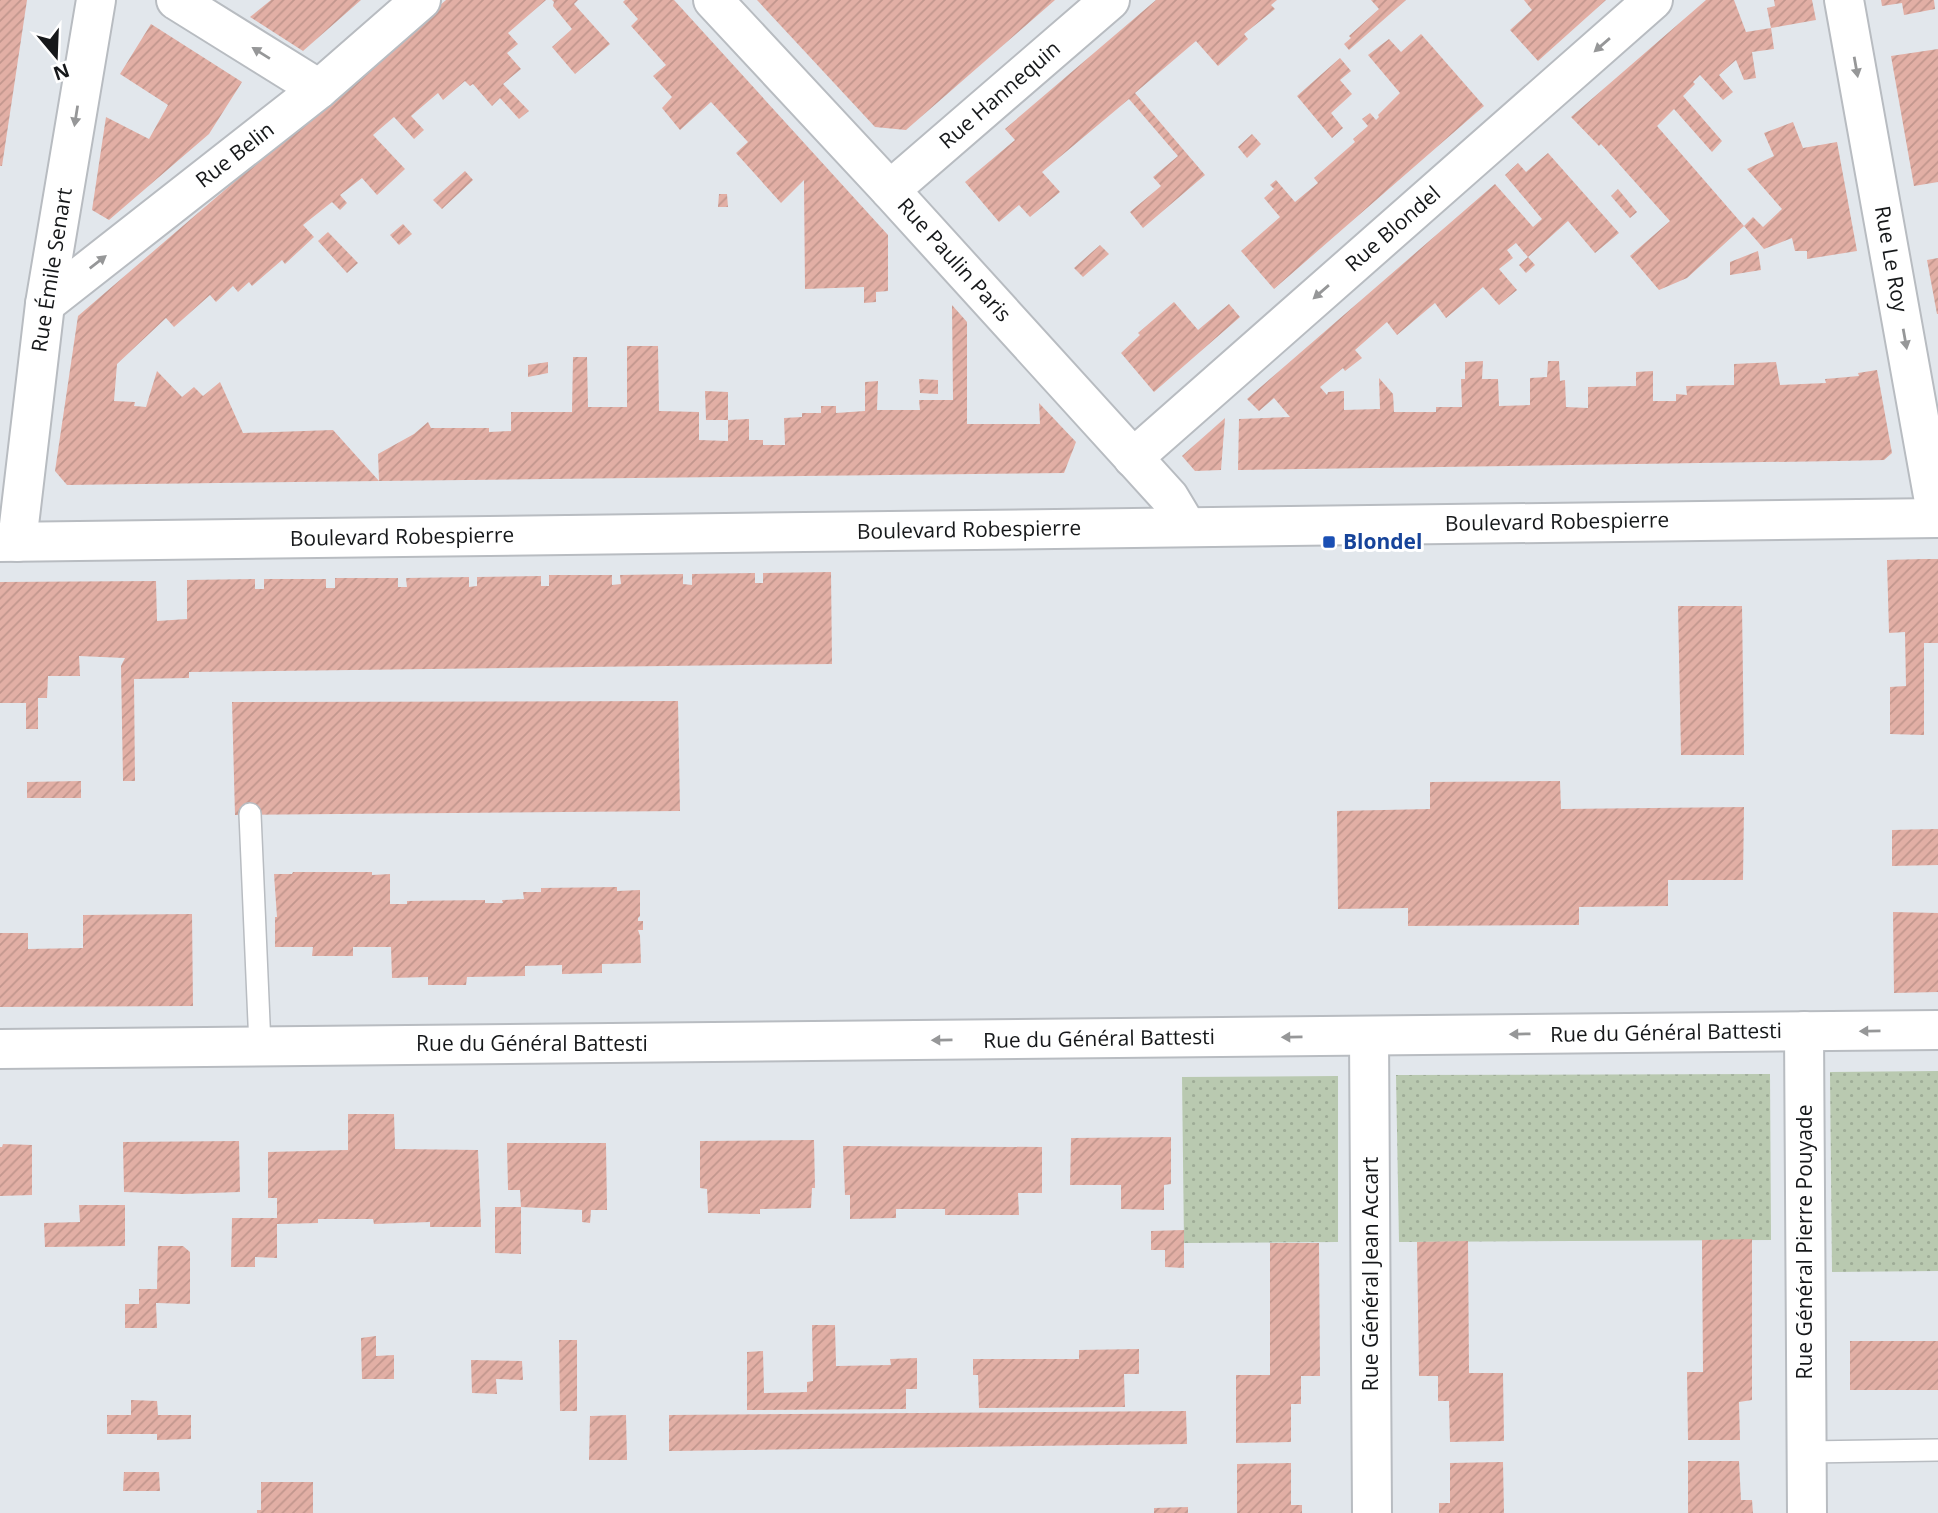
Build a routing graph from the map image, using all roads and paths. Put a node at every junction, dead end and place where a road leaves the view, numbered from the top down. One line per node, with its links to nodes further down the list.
1 (96, 0): 10 (street, Rue Émile Senart, one-way to 10)
2 (176, 0): 8 (street, one-way to 2)
3 (421, 0): 8 (street, Rue Belin)
4 (713, 0): 9 (street, Rue Paulin Paris)
5 (1110, 0): 9 (street, Rue Hannequin)
6 (1653, 0): 11 (street, Rue Blondel, one-way to 11)
7 (1844, 0): 12 (street, Rue Le Roy, one-way to 12)
8 (319, 89): 10 (street, Rue Belin, one-way to 8)
9 (890, 190): 11 (street, Rue Paulin Paris)
10 (45, 304): 14 (street, Rue Émile Senart)
11 (1133, 458): 13 (street, Rue Paulin Paris)
12 (1938, 518): 13 (street, Boulevard Robespierre)
13 (1187, 527): 14 (street, Boulevard Robespierre)
14 (9, 542)
15 (250, 814): 19 (lane)
16 (1938, 1030): 17 (street, Rue du Général Battesti, one-way to 17)
17 (1804, 1031): 18 (street, Rue du Général Battesti, one-way to 18); 22 (street, Rue Général Pierre Pouyade)
18 (1369, 1036): 19 (street, Rue du Général Battesti, one-way to 19); 23 (street, Rue Général Jean Accart)
19 (260, 1046): 20 (street, Rue du Général Battesti)
20 (0, 1049)
21 (1938, 1450): 22 (lane)
22 (1807, 1452): 24 (street, Rue Général Pierre Pouyade)
23 (1372, 1513)
24 (1807, 1513)

